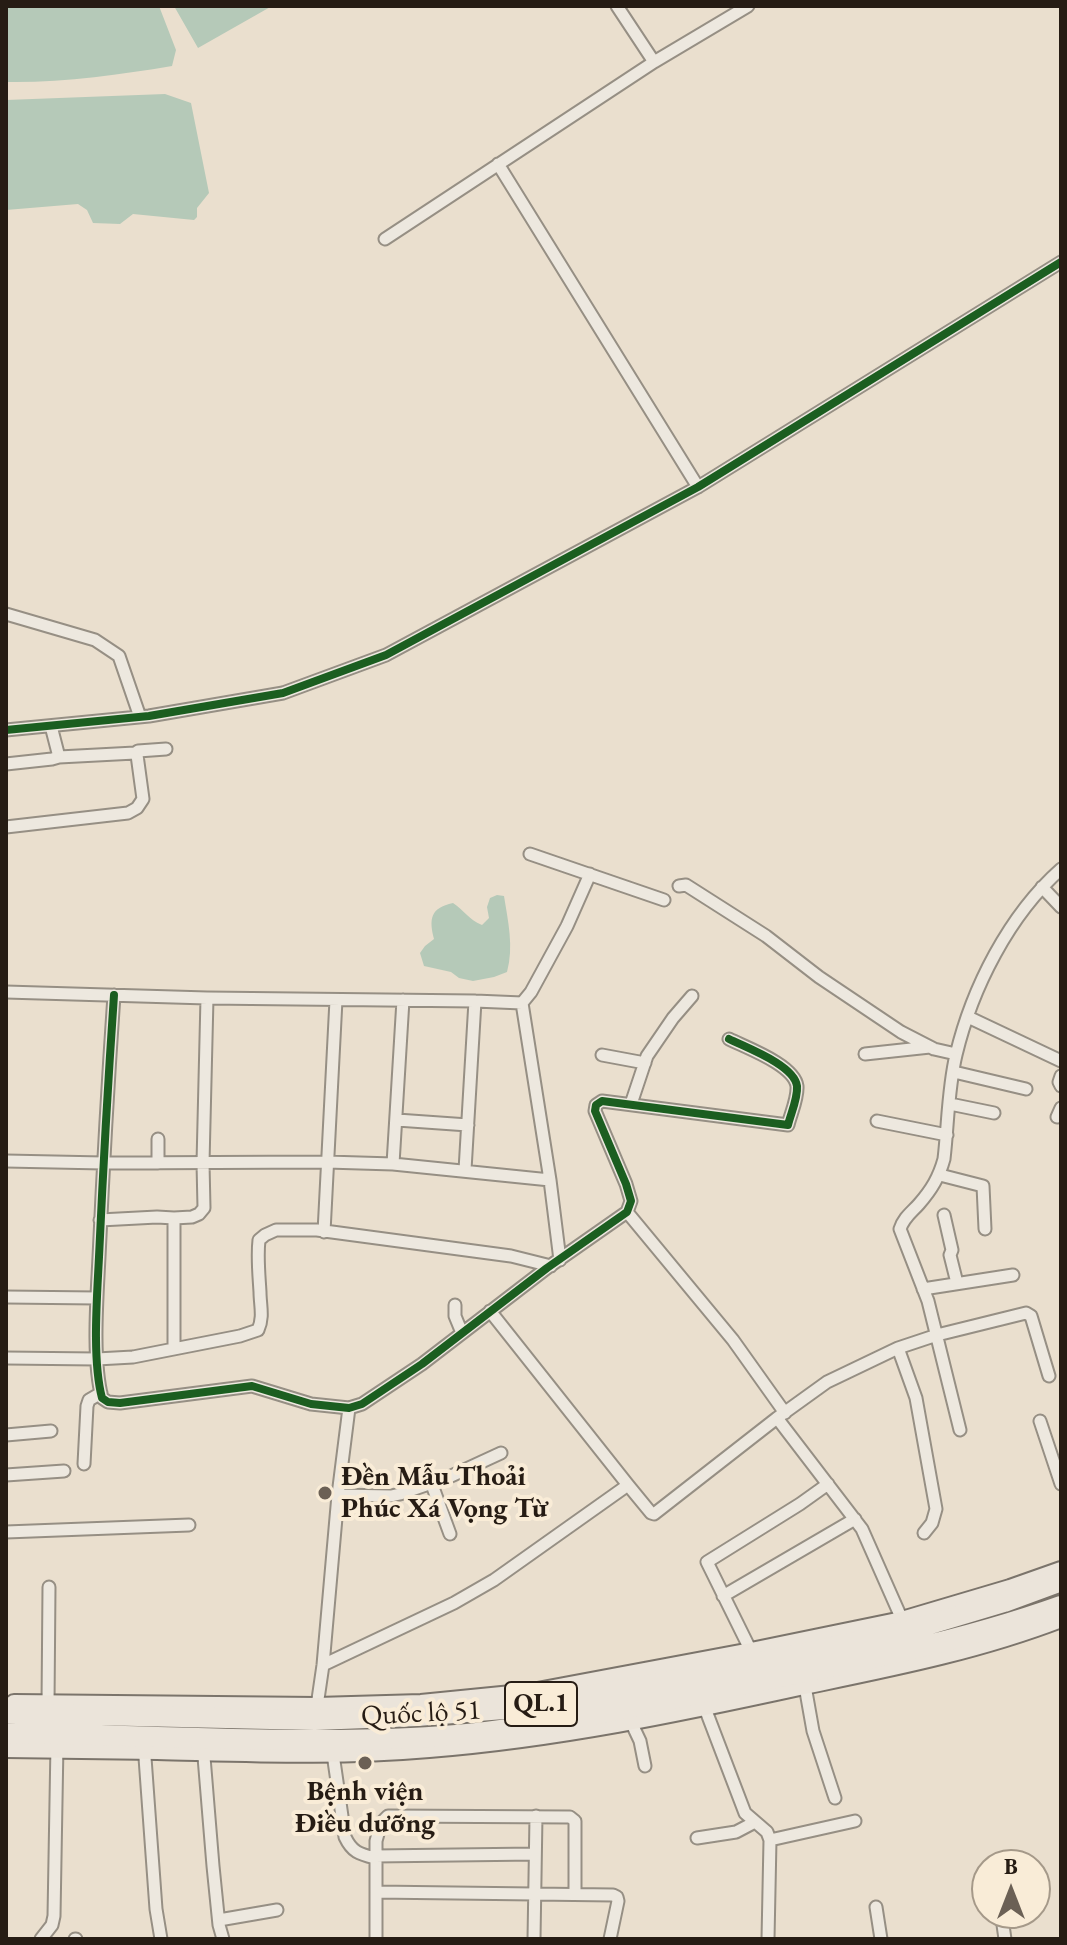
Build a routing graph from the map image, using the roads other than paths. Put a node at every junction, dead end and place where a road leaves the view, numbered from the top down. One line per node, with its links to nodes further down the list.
1 (617, 6): 3 (street)
2 (748, 6): 3 (street)
3 (654, 62): 4 (street)
4 (498, 164): 5 (street); 7 (street)
5 (385, 239)
6 (1061, 262): 7 (street)
7 (698, 487): 9 (street)
8 (6, 614): 9 (street)
9 (140, 717): 10 (street)
10 (51, 726): 11 (street); 14 (street)
11 (6, 730)
12 (166, 749): 13 (street)
13 (135, 753): 14 (street); 16 (street)
14 (59, 757): 15 (street)
15 (6, 764)
16 (6, 827)
17 (530, 854): 19 (street)
18 (1061, 869): 21 (street)
19 (590, 874): 22 (street); 31 (street)
20 (679, 886): 34 (street)
21 (1042, 887): 23 (street); 32 (street)
22 (664, 900)
23 (1061, 907)
24 (6, 992): 25 (street)
25 (114, 995): 27 (street); 54 (street)
26 (692, 996): 39 (street)
27 (207, 998): 28 (street); 56 (street)
28 (336, 1000): 29 (street); 53 (street)
29 (403, 1000): 30 (street); 47 (street)
30 (475, 1001): 31 (street); 49 (street)
31 (522, 1003): 60 (street)
32 (968, 1017): 36 (street); 38 (street)
33 (729, 1039): 44 (street)
34 (930, 1047): 35 (street); 36 (street)
35 (865, 1054)
36 (956, 1054): 40 (street)
37 (602, 1055): 39 (street)
38 (1061, 1061)
39 (645, 1063): 44 (street)
40 (954, 1072): 43 (street); 45 (street)
41 (1061, 1076): 42 (street)
42 (1061, 1086)
43 (1026, 1089)
44 (631, 1104): 61 (street)
45 (950, 1104): 46 (street); 50 (street)
46 (994, 1113)
47 (397, 1120): 49 (street); 57 (street)
48 (877, 1121): 50 (street)
49 (468, 1125): 58 (street)
50 (947, 1135): 59 (street)
51 (158, 1139): 55 (street)
52 (6, 1161): 54 (street)
53 (327, 1162): 56 (street); 57 (street); 66 (street)
54 (103, 1163): 55 (street); 64 (street)
55 (158, 1163): 56 (street)
56 (203, 1163): 63 (street)
57 (393, 1164): 58 (street)
58 (465, 1170): 60 (street)
59 (940, 1175): 65 (street); 70 (street)
60 (550, 1180): 67 (street)
61 (627, 1212): 67 (street); 84 (street)
62 (944, 1215): 69 (street)
63 (174, 1218): 64 (street); 77 (street)
64 (100, 1220): 72 (street)
65 (985, 1229)
66 (324, 1232): 67 (street); 77 (street)
67 (556, 1263): 74 (street)
68 (1013, 1275): 69 (street)
69 (957, 1283): 70 (street)
70 (923, 1289): 76 (street)
71 (6, 1297): 72 (street)
72 (97, 1298): 80 (street)
73 (455, 1305): 75 (street)
74 (490, 1311): 75 (street); 96 (street)
75 (462, 1333): 83 (street)
76 (937, 1335): 78 (street); 81 (street); 86 (street)
77 (174, 1348): 80 (street)
78 (898, 1348): 84 (street); 101 (street)
79 (6, 1358): 80 (street)
80 (97, 1359): 82 (street)
81 (1049, 1376)
82 (101, 1393): 83 (street); 90 (street)
83 (349, 1408): 97 (street)
84 (781, 1416): 94 (street); 96 (street)
85 (1040, 1421): 95 (street)
86 (960, 1430)
87 (51, 1431): 88 (street)
88 (6, 1435)
89 (501, 1453): 93 (street)
90 (84, 1464)
91 (64, 1471): 92 (street)
92 (6, 1475)
93 (431, 1482): 97 (street); 102 (street)
94 (828, 1484): 98 (street); 106 (street)
95 (1061, 1484)
96 (628, 1485): 111 (street)
97 (338, 1495): 111 (street)
98 (855, 1519): 106 (street); 109 (street)
99 (189, 1525): 100 (street)
100 (6, 1532)
101 (924, 1533)
102 (450, 1534)
103 (1061, 1570): 109 (main road, Quốc lộ 51 / QL.1)
104 (1061, 1581): 109 (highway, Quốc lộ 51 / QL.1)
105 (49, 1587): 116 (street)
106 (723, 1596): 110 (street)
107 (1061, 1606): 112 (highway, Quốc lộ 51 / QL.1)
108 (1061, 1619): 112 (main road, Quốc lộ 51 / QL.1)
109 (904, 1625): 110 (main road, Quốc lộ 51 / QL.1); 113 (highway, Quốc lộ 51 / QL.1)
110 (751, 1651): 113 (main road, Quốc lộ 51 / QL.1)
111 (323, 1665): 119 (street)
112 (844, 1671): 113 (highway, Quốc lộ 51 / QL.1); 114 (main road, Quốc lộ 51 / QL.1)
113 (701, 1684): 114 (main road, Quốc lộ 51 / QL.1); 118 (main road, Quốc lộ 51 / QL.1); 119 (main road, Quốc lộ 51 / QL.1); 119 (highway, Quốc lộ 51 / QL.1); 130 (street)
114 (805, 1686): 127 (street)
115 (6, 1703): 116 (main road, Quốc lộ 51 / QL.1)
116 (48, 1704): 119 (main road, Quốc lộ 51 / QL.1)
117 (6, 1713): 119 (highway, Quốc lộ 51 / QL.1)
118 (631, 1722): 125 (main road, Quốc lộ 51 / QL.1); 126 (street)
119 (314, 1730): 123 (highway, Quốc lộ 51 / QL.1); 125 (main road, Quốc lộ 51 / QL.1)
120 (6, 1733): 121 (highway, Quốc lộ 51 / QL.1)
121 (57, 1742): 122 (highway, Quốc lộ 51 / QL.1); 124 (main road, Quốc lộ 51 / QL.1); 141 (street)
122 (144, 1743): 123 (highway, Quốc lộ 51 / QL.1); 142 (street)
123 (203, 1745): 140 (street)
124 (6, 1749)
125 (333, 1754): 134 (street)
126 (645, 1766)
127 (835, 1798)
128 (536, 1816): 133 (street); 134 (street); 137 (street)
129 (855, 1821): 132 (street)
130 (755, 1822): 131 (street); 132 (street)
131 (697, 1838)
132 (770, 1840): 147 (street)
133 (535, 1854): 134 (street); 136 (street)
134 (375, 1857): 135 (street)
135 (376, 1892): 136 (street); 144 (street)
136 (535, 1894): 137 (street); 145 (street)
137 (575, 1894): 146 (street)
138 (876, 1907): 148 (street)
139 (277, 1910): 140 (street)
140 (219, 1920): 143 (street)
141 (41, 1939)
142 (161, 1939)
143 (223, 1939)
144 (376, 1939)
145 (534, 1939)
146 (610, 1939)
147 (768, 1939)
148 (881, 1939)

